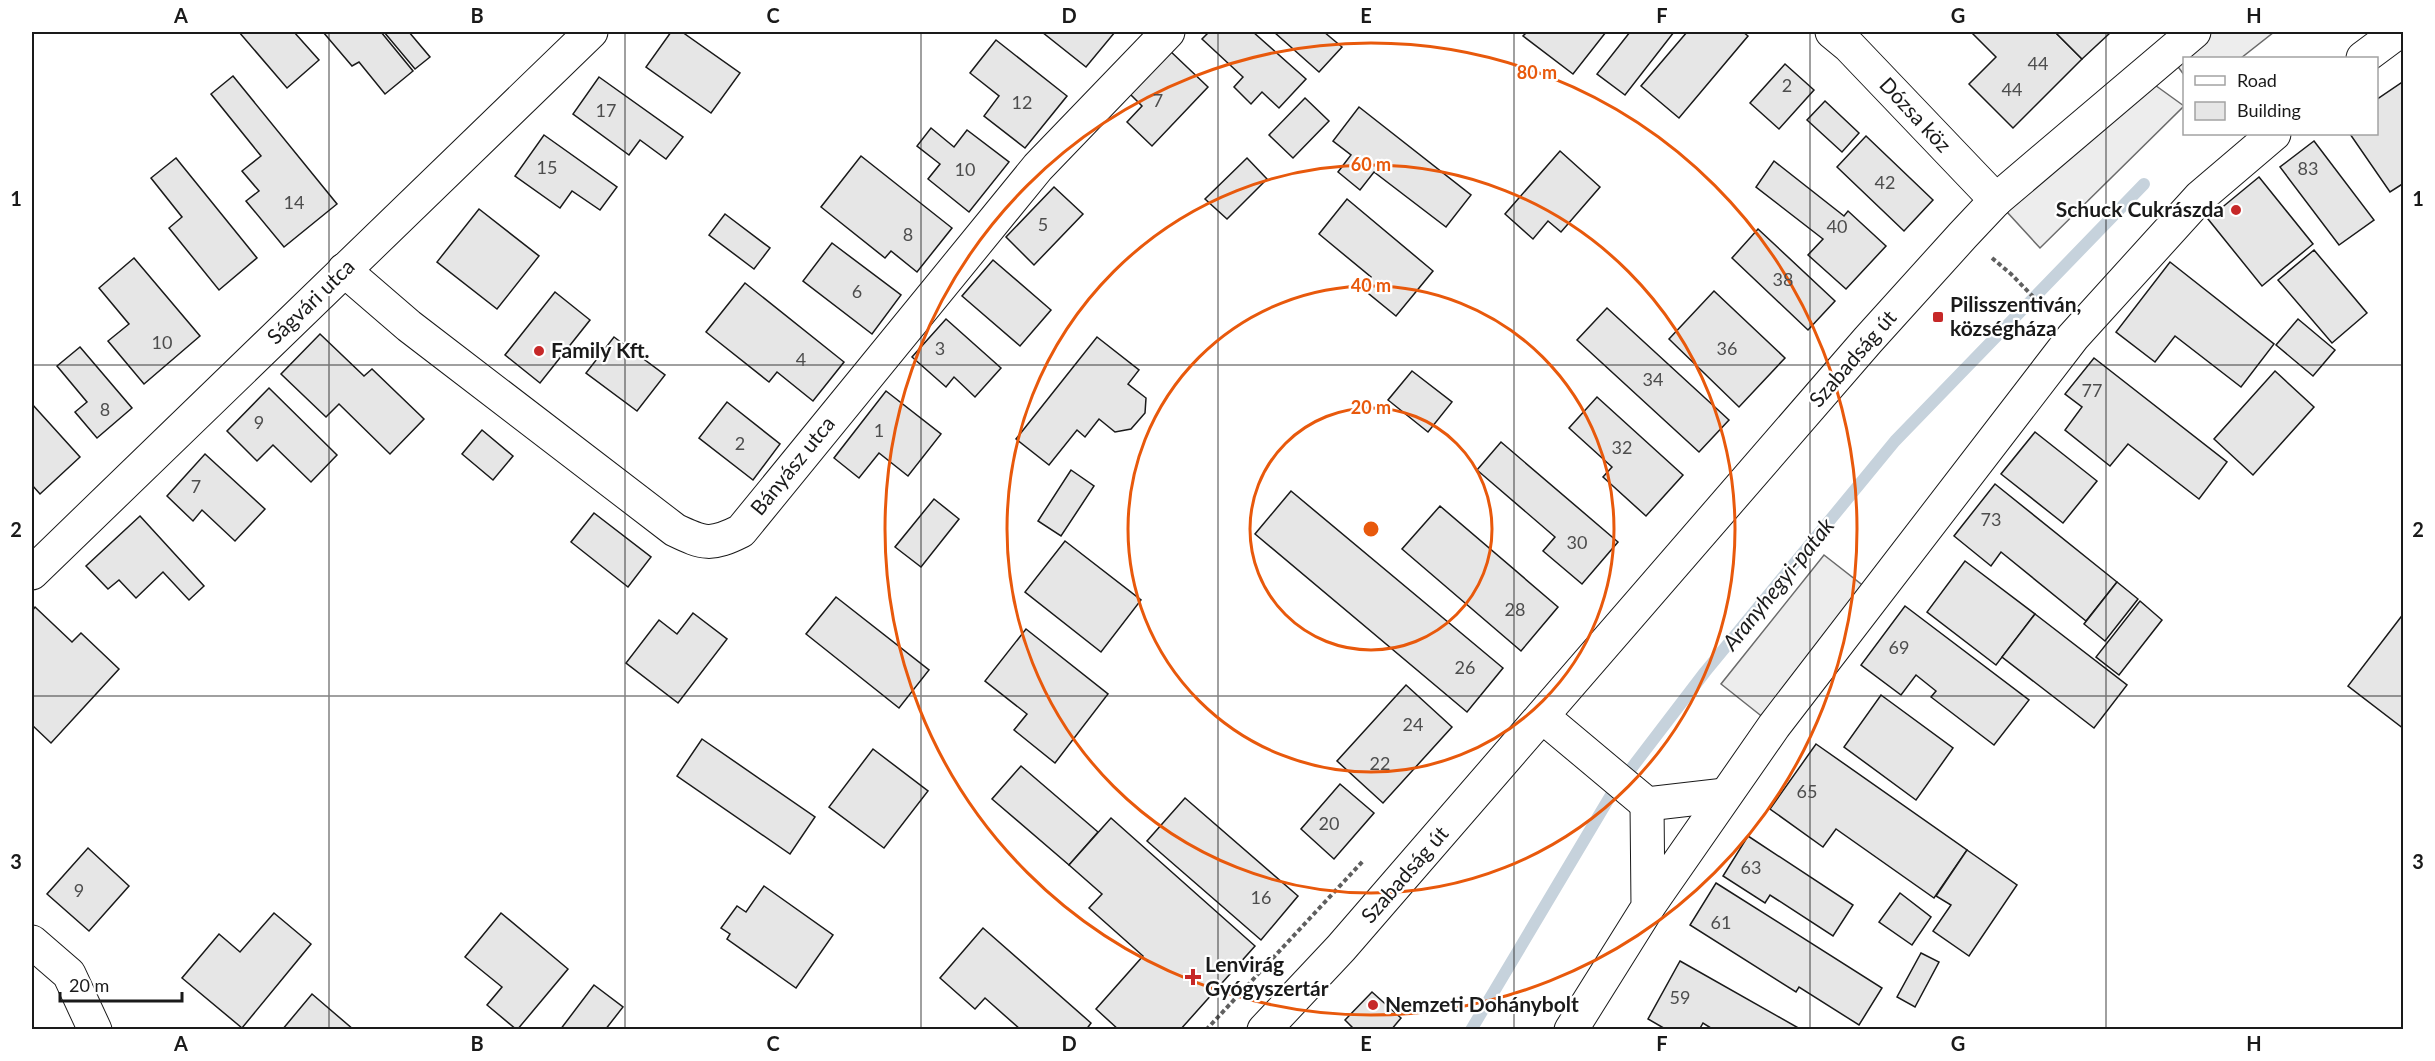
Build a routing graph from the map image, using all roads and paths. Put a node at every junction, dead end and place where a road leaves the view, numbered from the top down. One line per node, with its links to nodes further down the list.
1 (591, 32): 9 (street, Ságvári utca)
2 (1168, 32): 9 (street, Bányász utca)
3 (1832, 32): 8 (street, Dózsa köz)
4 (2194, 32): 8 (street, Szabadság út)
5 (2398, 32): 6 (street)
6 (2364, 57)
7 (2273, 135): 14 (street)
8 (1996, 200): 13 (street, Szabadság út)
9 (345, 270): 12 (street, Ságvári utca)
10 (2011, 274): 11 (path)
11 (2043, 307)
12 (32, 573)
13 (1543, 717): 15 (street); 19 (street, Szabadság út)
14 (1725, 795): 15 (street); 16 (street)
15 (1642, 800): 16 (street)
16 (1648, 906): 20 (street)
17 (32, 942): 18 (street)
18 (95, 1029)
19 (1264, 1029)
20 (1571, 1029)

